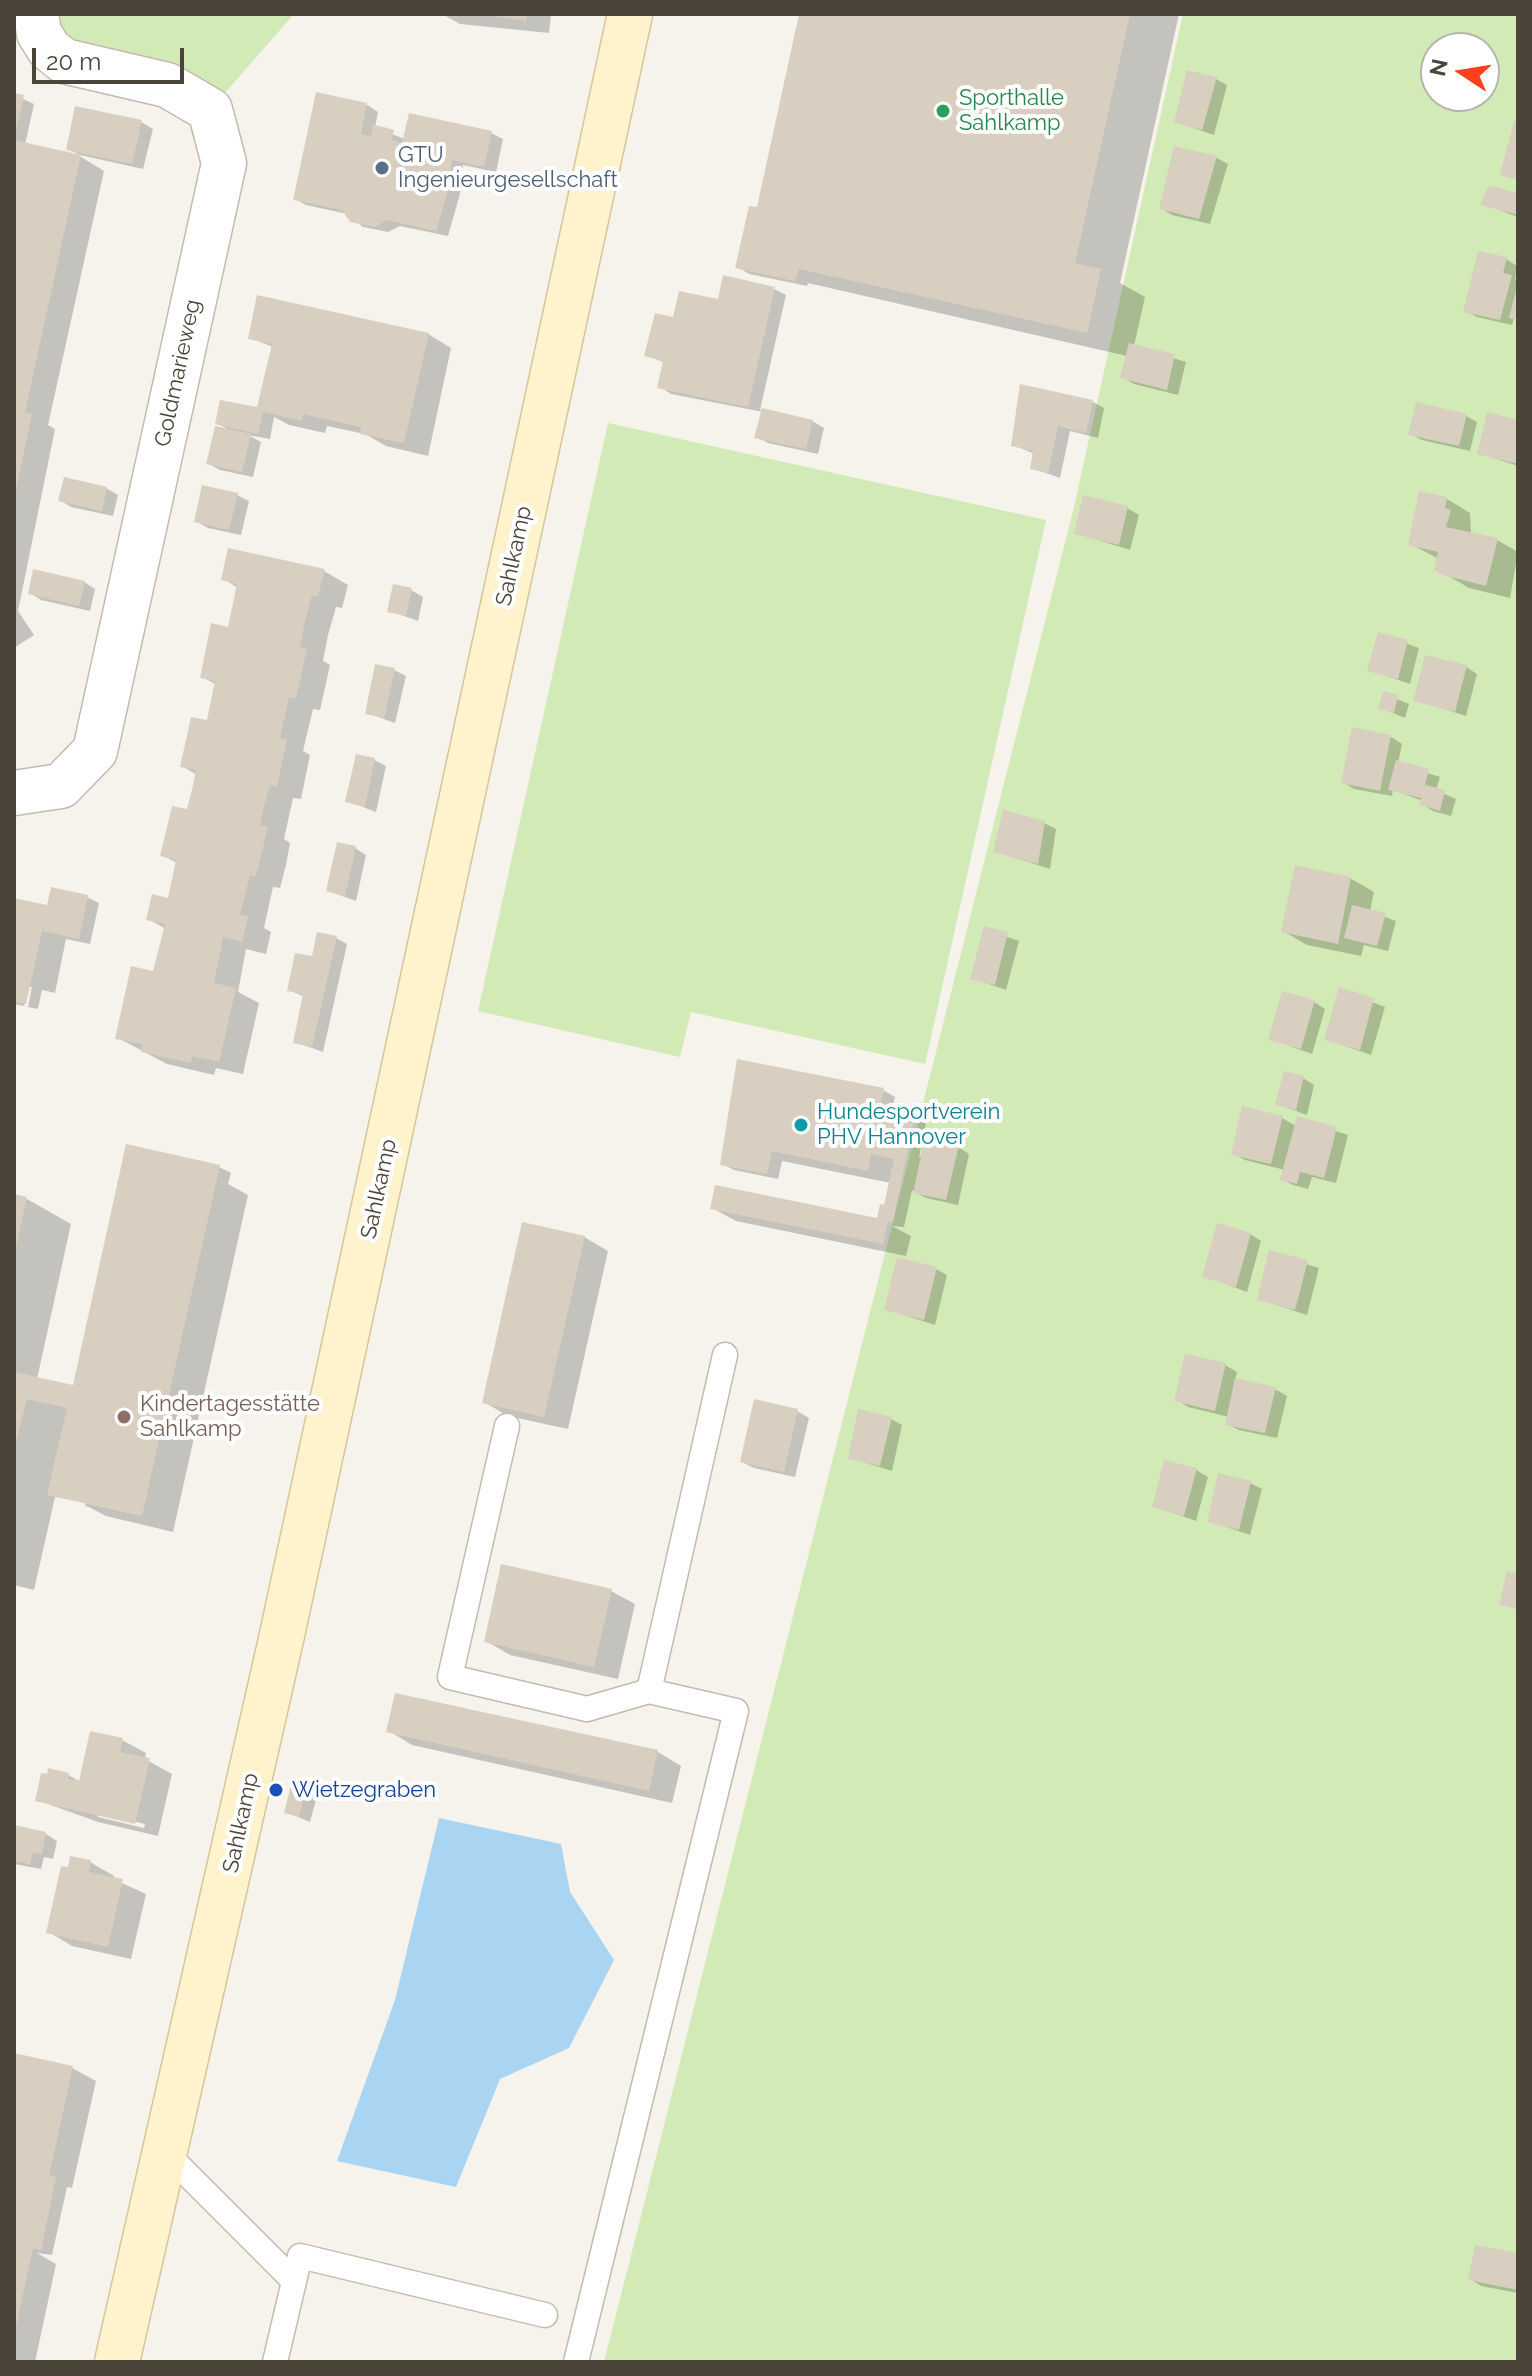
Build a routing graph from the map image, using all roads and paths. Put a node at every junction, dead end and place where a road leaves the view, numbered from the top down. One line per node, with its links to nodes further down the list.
1 (36, 14): 3 (street, Goldmarieweg)
2 (630, 14): 7 (street, Sahlkamp)
3 (14, 793)
4 (725, 1355): 6 (lane)
5 (507, 1426): 6 (lane)
6 (649, 1691): 12 (lane)
7 (164, 2151): 8 (lane); 11 (street, Sahlkamp)
8 (294, 2281): 9 (lane); 10 (lane)
9 (545, 2315)
10 (278, 2361)
11 (117, 2362)
12 (576, 2362)

